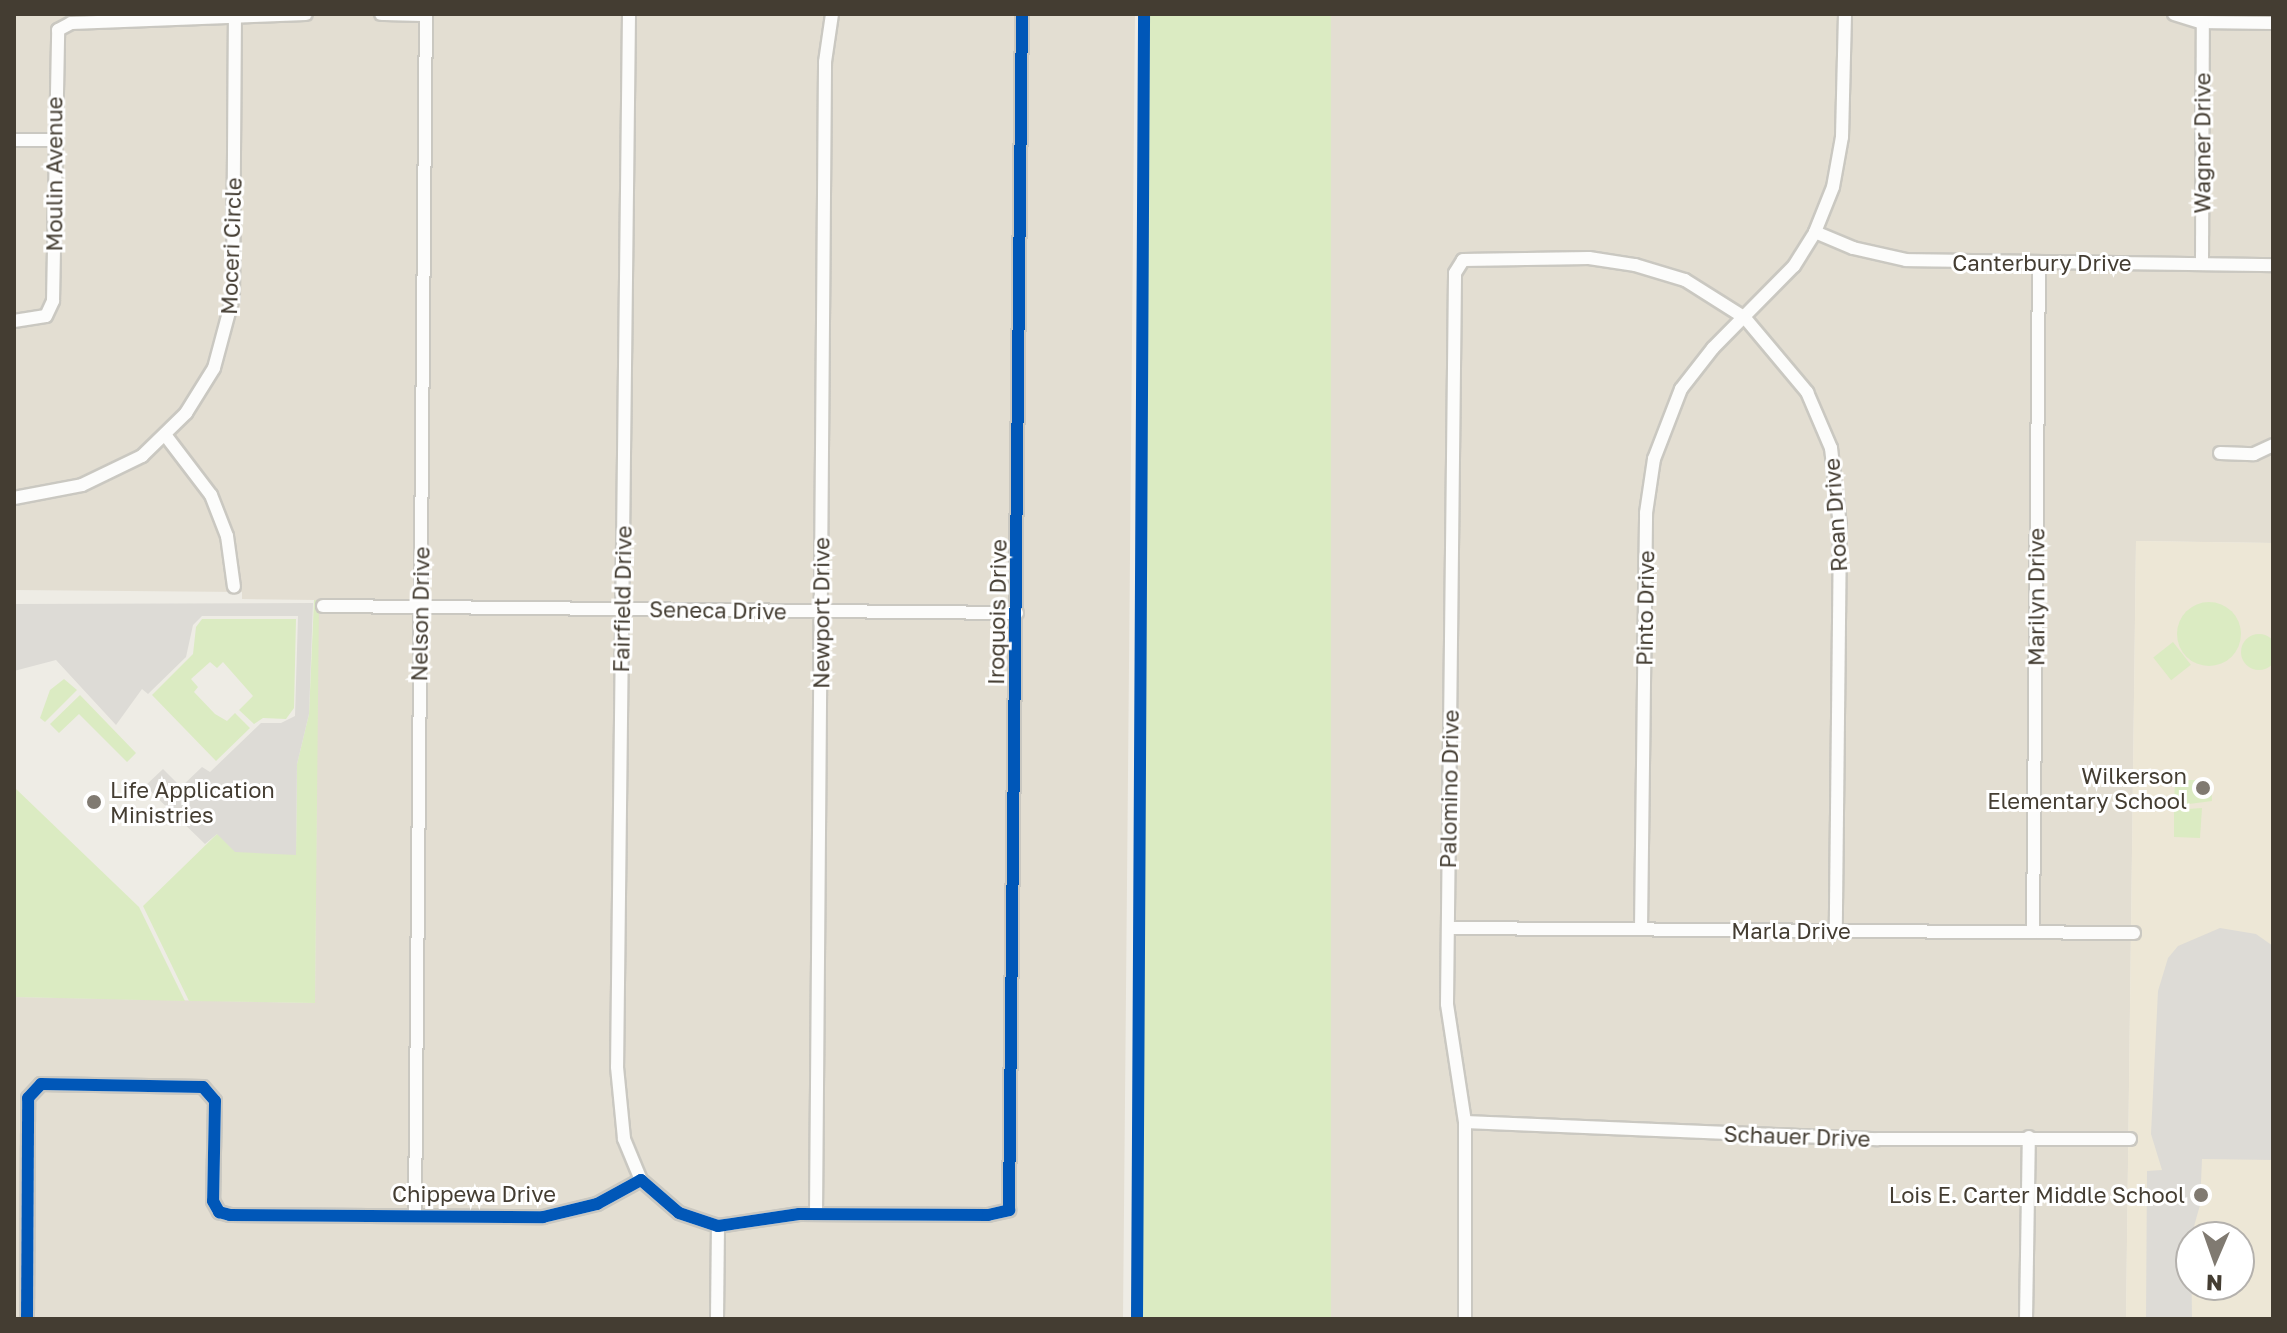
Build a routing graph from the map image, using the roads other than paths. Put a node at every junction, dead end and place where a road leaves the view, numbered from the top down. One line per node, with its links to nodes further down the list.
1 (306, 14): 9 (street)
2 (381, 14): 3 (street)
3 (426, 14): 26 (street, Nelson Drive)
4 (629, 14): 27 (street, Fairfield Drive)
5 (832, 14): 28 (street, Newport Drive)
6 (1022, 14): 29 (street, Iroquois Drive)
7 (1845, 14): 14 (street)
8 (2174, 14): 10 (street)
9 (235, 15): 13 (street, Moulin Avenue); 20 (street, Moceri Circle)
10 (2203, 23): 11 (street); 16 (street, Wagner Drive)
11 (2273, 23)
12 (14, 140): 13 (street)
13 (54, 140): 19 (street, Moulin Avenue)
14 (1815, 232): 15 (street, Canterbury Drive); 18 (street)
15 (2039, 262): 16 (street, Canterbury Drive); 33 (street, Marilyn Drive)
16 (2202, 264): 17 (street, Canterbury Drive)
17 (2273, 265)
18 (1745, 318): 30 (street, Palomino Drive); 31 (street, Pinto Drive); 32 (street, Roan Drive)
19 (14, 321)
20 (166, 436): 23 (street, Moceri Circle); 24 (street)
21 (2273, 445): 22 (street)
22 (2220, 453)
23 (14, 498)
24 (234, 587)
25 (323, 606): 26 (street, Seneca Drive)
26 (420, 607): 27 (street, Seneca Drive); 40 (street, Nelson Drive)
27 (622, 609): 28 (street, Seneca Drive); 38 (street, Fairfield Drive)
28 (821, 612): 29 (street, Seneca Drive); 39 (street, Newport Drive)
29 (1017, 613): 39 (street, Iroquois Drive)
30 (1448, 928): 31 (street, Marla Drive); 35 (street, Palomino Drive)
31 (1641, 929): 32 (street, Marla Drive)
32 (1836, 931): 33 (street, Marla Drive)
33 (2033, 932): 34 (street, Marla Drive)
34 (2134, 933)
35 (1465, 1122): 36 (street, Schauer Drive); 44 (street, Palomino Drive)
36 (2029, 1137): 37 (street, Schauer Drive); 45 (street)
37 (2130, 1139)
38 (641, 1180): 40 (street, Chippewa Drive); 41 (street)
39 (816, 1214): 41 (street)
40 (415, 1215): 42 (street, Chippewa Drive)
41 (718, 1226): 43 (street)
42 (27, 1319)
43 (717, 1319)
44 (1465, 1319)
45 (2026, 1319)

